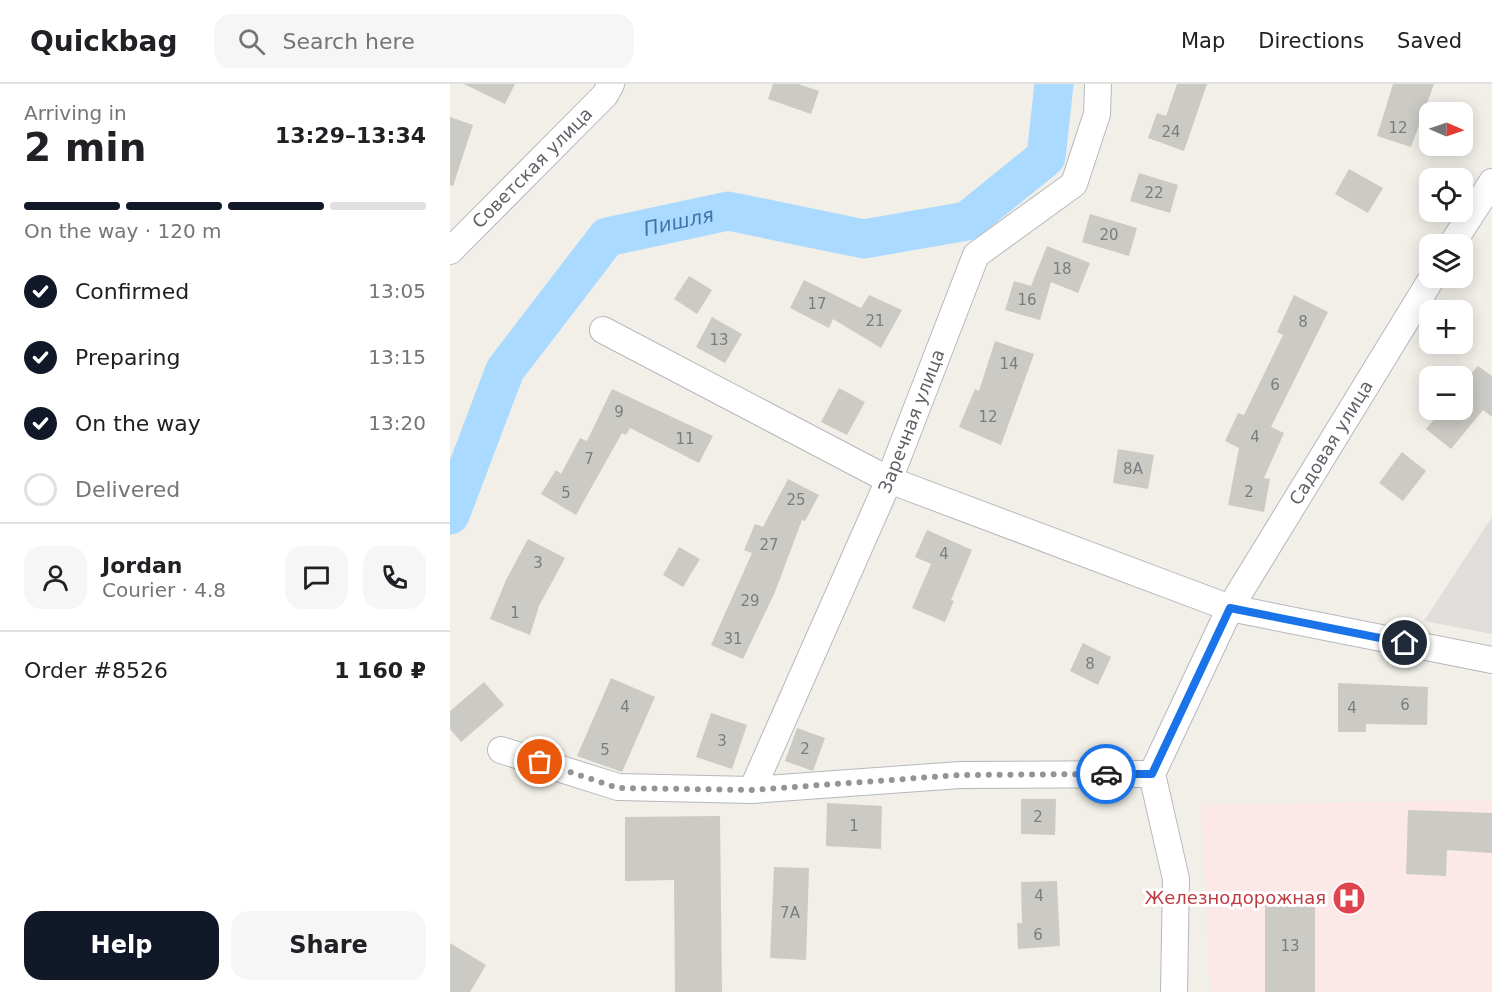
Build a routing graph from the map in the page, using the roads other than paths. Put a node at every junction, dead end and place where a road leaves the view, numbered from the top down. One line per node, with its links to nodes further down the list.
1 (610, 84): 5 (street, Советская улица)
2 (1098, 84): 8 (street, Заречная улица)
3 (1492, 182): 4 (street)
4 (1458, 234)
5 (450, 250)
6 (1426, 288): 9 (street, Садовая улица)
7 (603, 330): 8 (street)
8 (890, 480): 9 (street); 13 (street, Заречная улица)
9 (1230, 608): 10 (street); 12 (street, Садовая улица)
10 (1492, 660)
11 (501, 750): 13 (street)
12 (1152, 774): 13 (street); 14 (street)
13 (752, 790)
14 (1174, 992)

